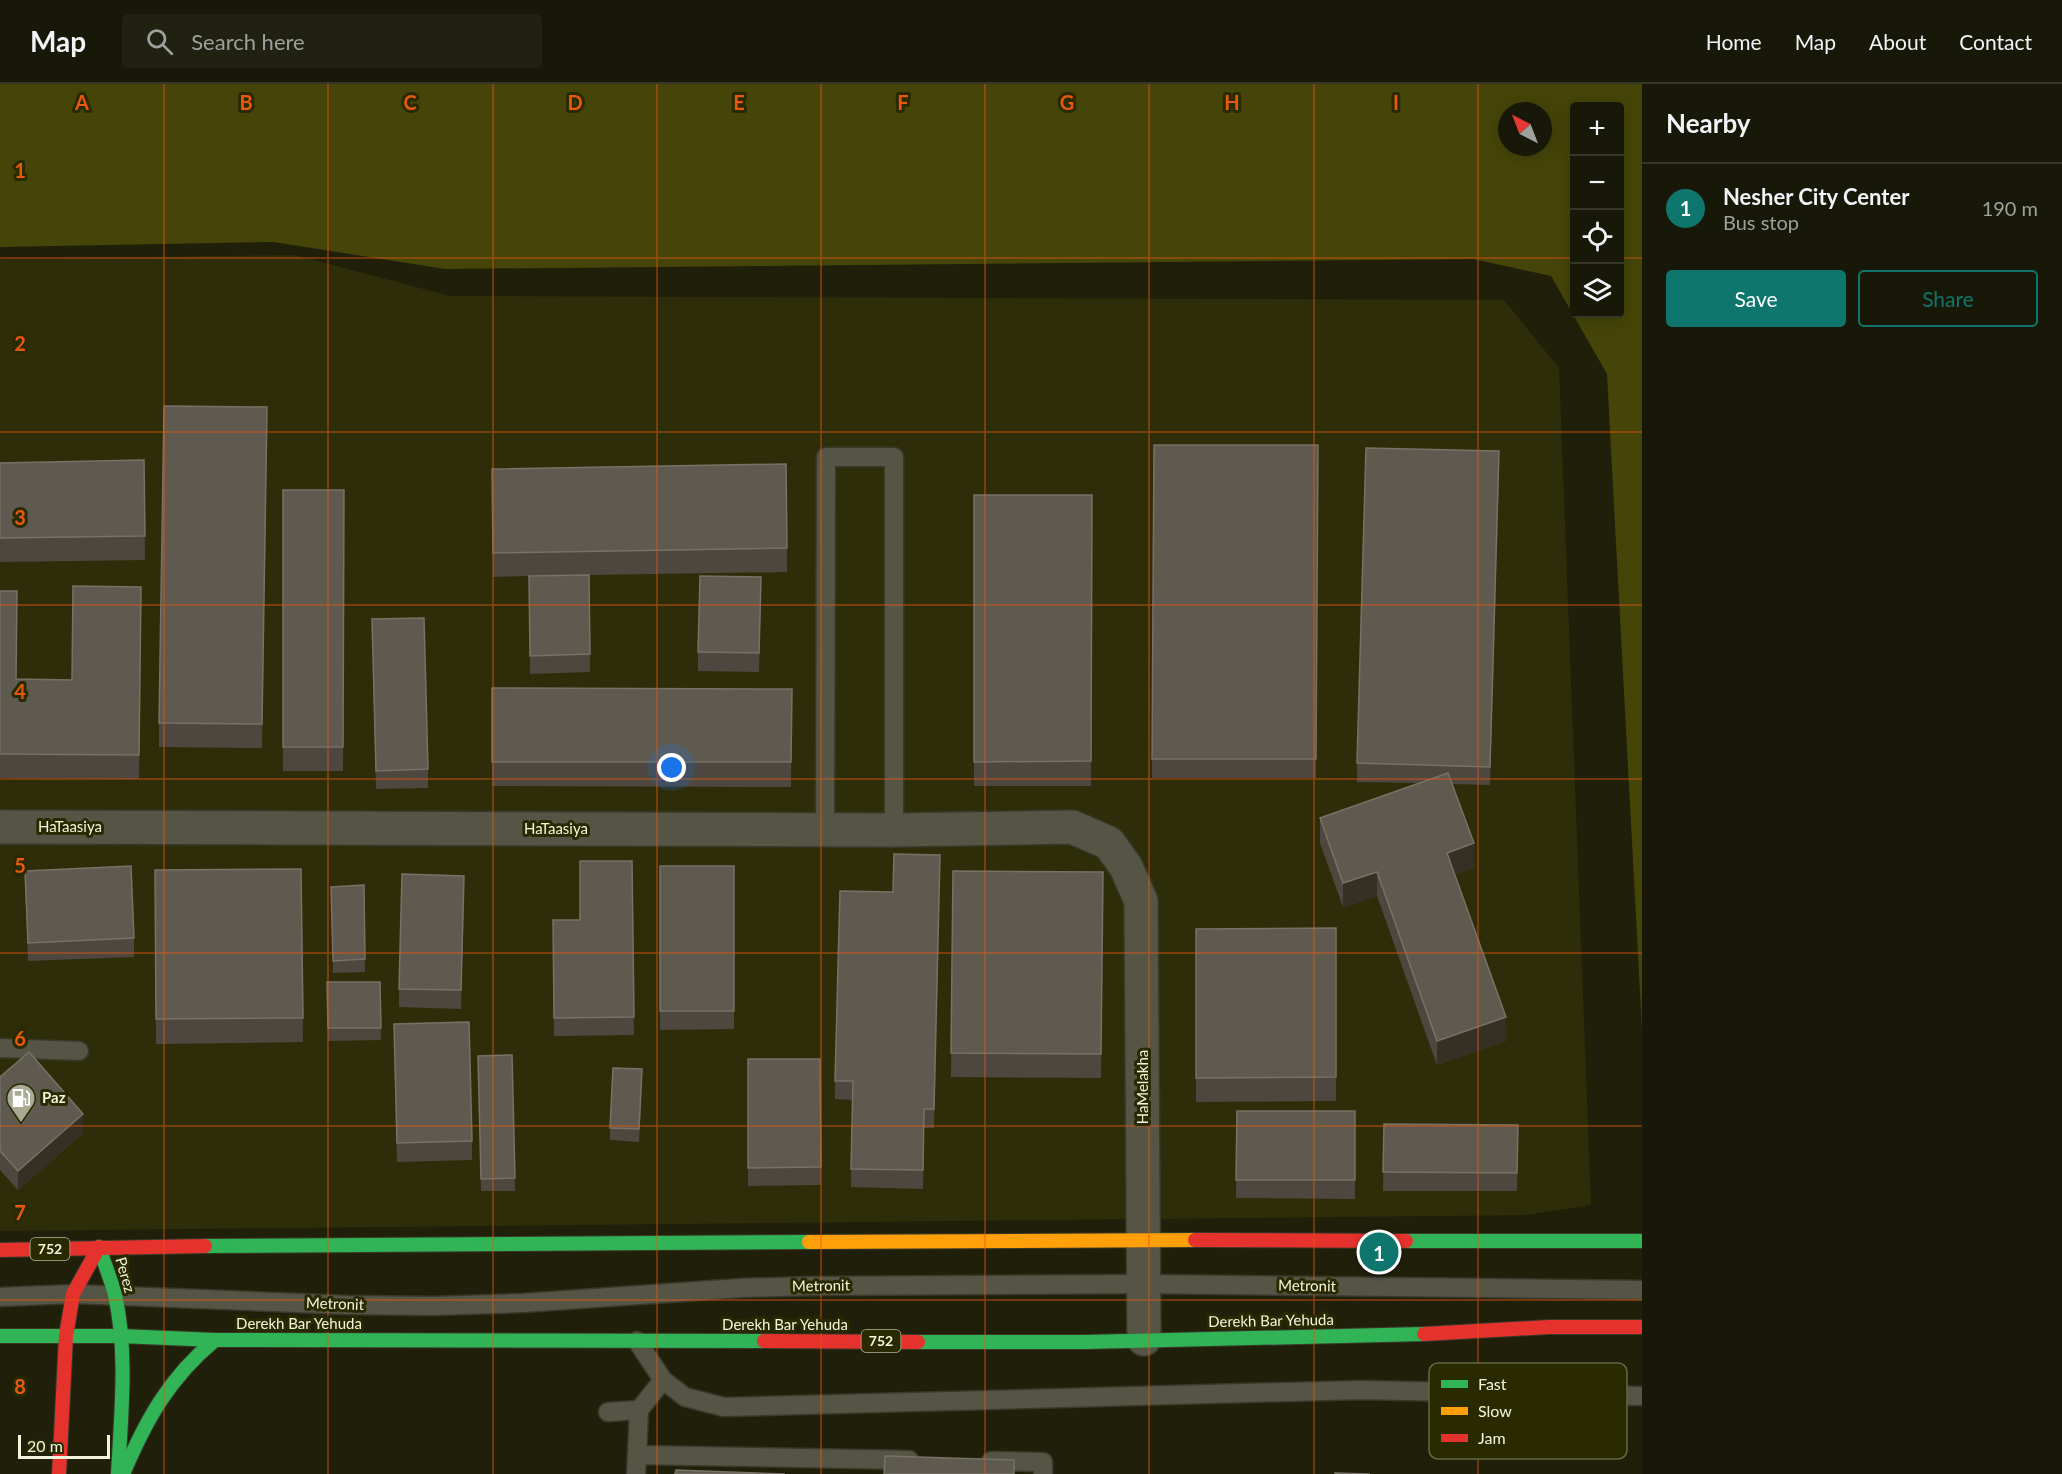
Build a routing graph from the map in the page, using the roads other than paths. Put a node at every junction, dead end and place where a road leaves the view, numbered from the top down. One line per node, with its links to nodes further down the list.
1 (0, 827): 2 (street, HaTaasiya)
2 (825, 829): 3 (street, HaTaasiya); 3 (lane)
3 (894, 830): 4 (street, HaTaasiya)
4 (1109, 843): 7 (street, HaMelakha)
5 (0, 1048): 6 (lane)
6 (79, 1051)
7 (1143, 1240): 8 (main road, 752); 9 (main road, 752); 11 (street, HaMelakha)
8 (1642, 1241)
9 (99, 1247): 10 (main road, 752); 13 (main road, Perez); 14 (main road, Perez)
10 (0, 1250)
11 (1144, 1284): 12 (lane, Metronit); 14 (lane, Metronit); 20 (street, HaMelakha)
12 (1642, 1290)
13 (73, 1294): 14 (lane, Metronit); 15 (lane, Metronit); 18 (main road, Perez)
14 (115, 1295): 19 (main road, Perez)
15 (0, 1297)
16 (1642, 1327): 20 (main road, Derekh Bar Yehuda / 752)
17 (0, 1336): 18 (main road, Derekh Bar Yehuda / 752)
18 (66, 1336): 19 (main road, Derekh Bar Yehuda / 752); 32 (main road, Perez)
19 (120, 1336): 21 (main road, Derekh Bar Yehuda / 752); 33 (main road, Perez)
20 (1144, 1339): 22 (main road, Derekh Bar Yehuda / 752)
21 (215, 1340): 22 (main road, Derekh Bar Yehuda / 752); 34 (main road)
22 (637, 1341): 23 (lane)
23 (663, 1380): 24 (lane); 27 (lane)
24 (1429, 1391)
25 (1627, 1396): 26 (lane)
26 (1642, 1396)
27 (639, 1410): 28 (lane); 29 (lane)
28 (608, 1412)
29 (637, 1455): 30 (lane); 35 (lane)
30 (924, 1460)
31 (972, 1461): 36 (lane)
32 (59, 1474)
33 (118, 1474)
34 (123, 1474)
35 (636, 1474)
36 (1043, 1474)

